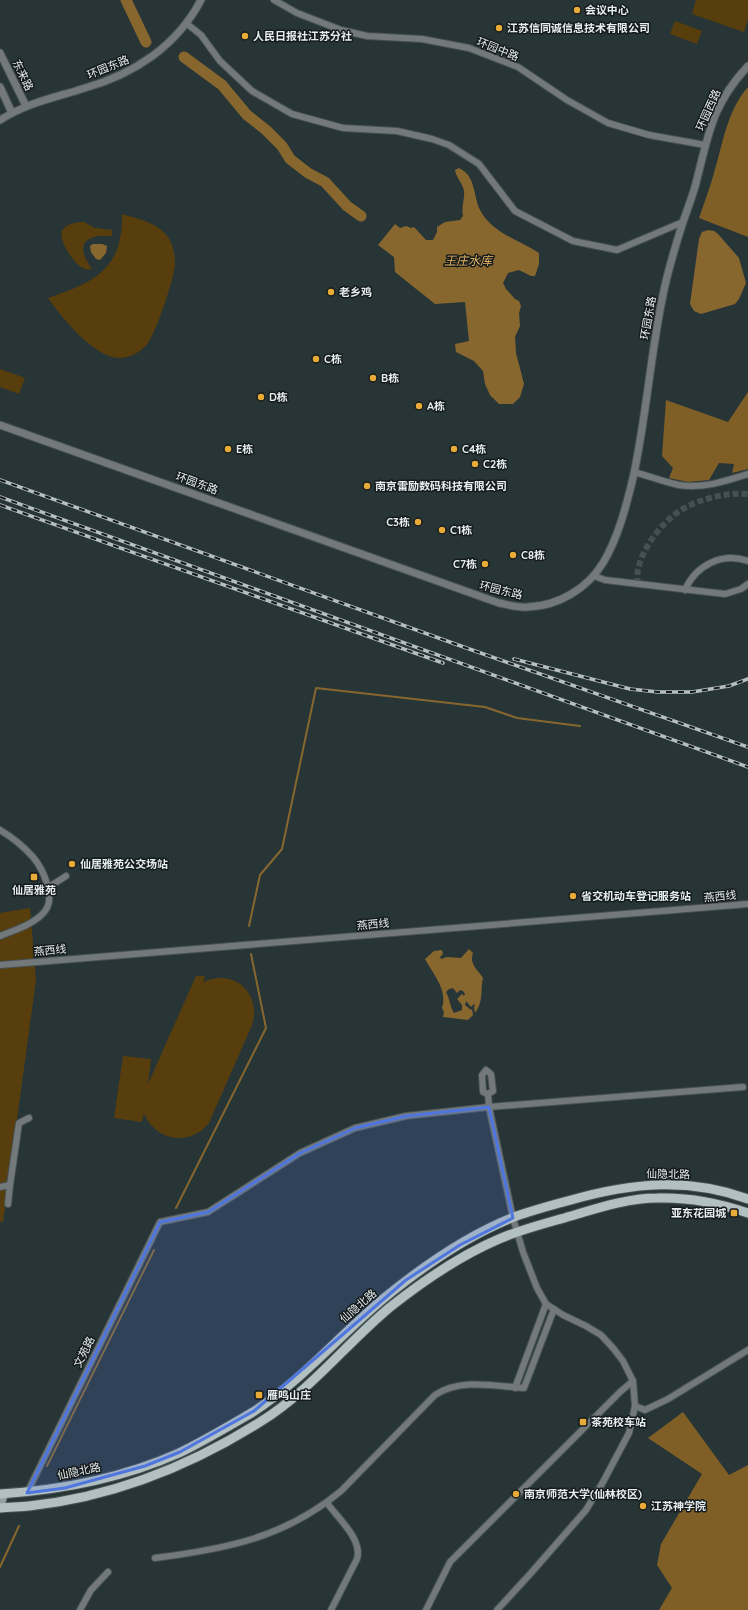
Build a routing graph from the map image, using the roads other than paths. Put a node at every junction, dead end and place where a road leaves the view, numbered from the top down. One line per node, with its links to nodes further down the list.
1 (201, 0): 3 (street, 环园东路)
2 (274, 0): 10 (street, 环园中路)
3 (186, 23): 7 (street, 环园东路); 11 (street)
4 (0, 53): 7 (street, 东来路)
5 (748, 66): 10 (street, 环园西路)
6 (0, 87): 8 (street)
7 (26, 106): 8 (street, 环园东路)
8 (12, 112): 9 (street, 环园东路)
9 (0, 120)
10 (705, 145): 11 (street, 环园东路)
11 (683, 222): 13 (street, 环园东路)
12 (0, 425): 16 (street, 环园东路)
13 (634, 472): 14 (street); 16 (street, 环园东路)
14 (748, 474)
15 (748, 561): 18 (street)
16 (594, 576): 18 (street)
17 (748, 586): 18 (street)
18 (685, 590)
19 (0, 830): 21 (street)
20 (66, 876): 21 (street)
21 (49, 888): 23 (street)
22 (748, 904): 24 (street, 燕西线)
23 (0, 936)
24 (0, 965)
25 (743, 1086): 27 (street)
26 (488, 1094): 27 (street)
27 (489, 1107): 34 (street); 42 (street, 文苑路)
28 (29, 1118): 29 (street)
29 (10, 1185): 30 (street); 32 (street)
30 (0, 1187)
31 (748, 1199): 34 (main road, 仙隐北路)
32 (8, 1204)
33 (748, 1213): 35 (main road, 仙隐北路)
34 (513, 1218): 35 (street); 42 (main road, 仙隐北路)
35 (517, 1232): 36 (street); 45 (main road, 仙隐北路)
36 (546, 1304): 37 (street); 40 (street)
37 (554, 1309): 39 (street); 40 (street)
38 (748, 1350): 41 (street)
39 (633, 1381): 41 (street); 50 (street)
40 (514, 1388): 44 (street)
41 (635, 1406): 51 (street)
42 (27, 1492): 43 (main road, 仙隐北路)
43 (2, 1494): 45 (main road)
44 (326, 1503): 46 (street); 49 (street)
45 (0, 1507)
46 (155, 1558)
47 (108, 1572): 48 (street)
48 (80, 1610)
49 (331, 1610)
50 (426, 1610)
51 (497, 1610)

